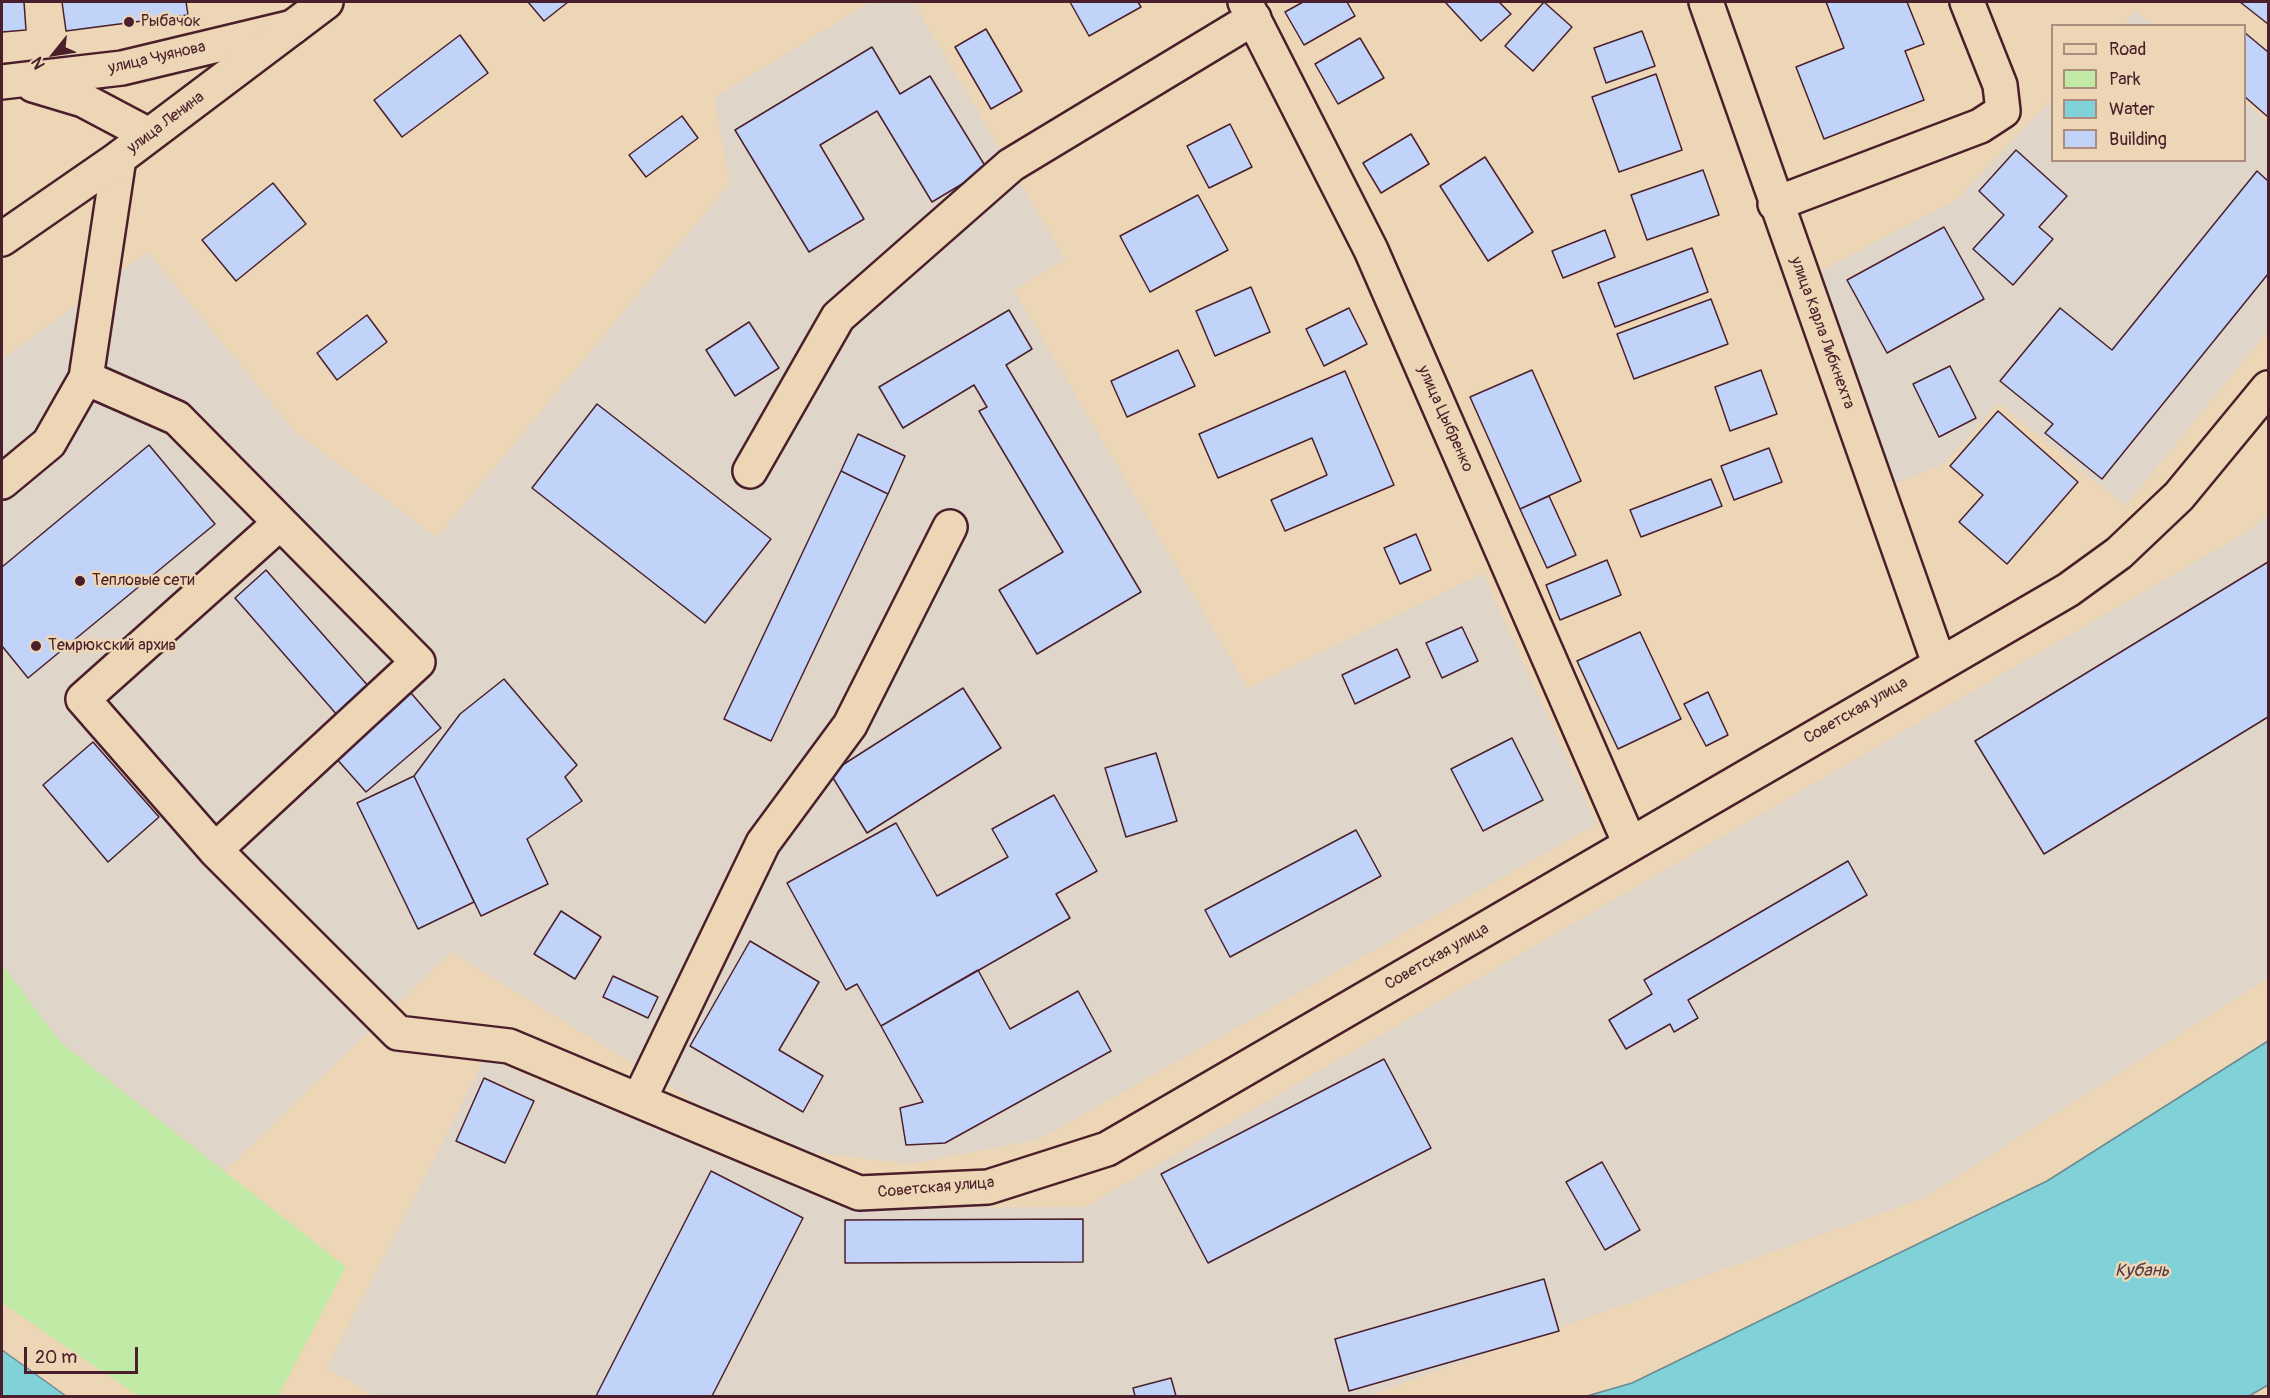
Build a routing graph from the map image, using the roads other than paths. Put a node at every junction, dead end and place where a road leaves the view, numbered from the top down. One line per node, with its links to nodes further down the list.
1 (326, 2): 5 (street, улица Ленина)
2 (1706, 2): 9 (street, улица Карла Либкнехта)
3 (1967, 2): 9 (street)
4 (1249, 10): 13 (street); 18 (street, улица Цыбренко)
5 (293, 27): 6 (street, улица Чуянова); 7 (street, улица Ленина)
6 (11, 82): 7 (street, улица Чуянова)
7 (149, 135): 8 (street, улица Ленина)
8 (119, 158): 10 (street, улица Ленина); 11 (street)
9 (1775, 204): 17 (street, улица Карла Либкнехта)
10 (2, 239)
11 (86, 378): 14 (street); 15 (street)
12 (2268, 388): 17 (street, Советская улица)
13 (750, 471)
14 (2, 482)
15 (280, 523): 19 (street, Советская улица); 19 (street)
16 (951, 527): 20 (street)
17 (1939, 663): 18 (street, Советская улица)
18 (1630, 844): 20 (street, Советская улица)
19 (215, 850): 20 (street, Советская улица)
20 (639, 1100)

